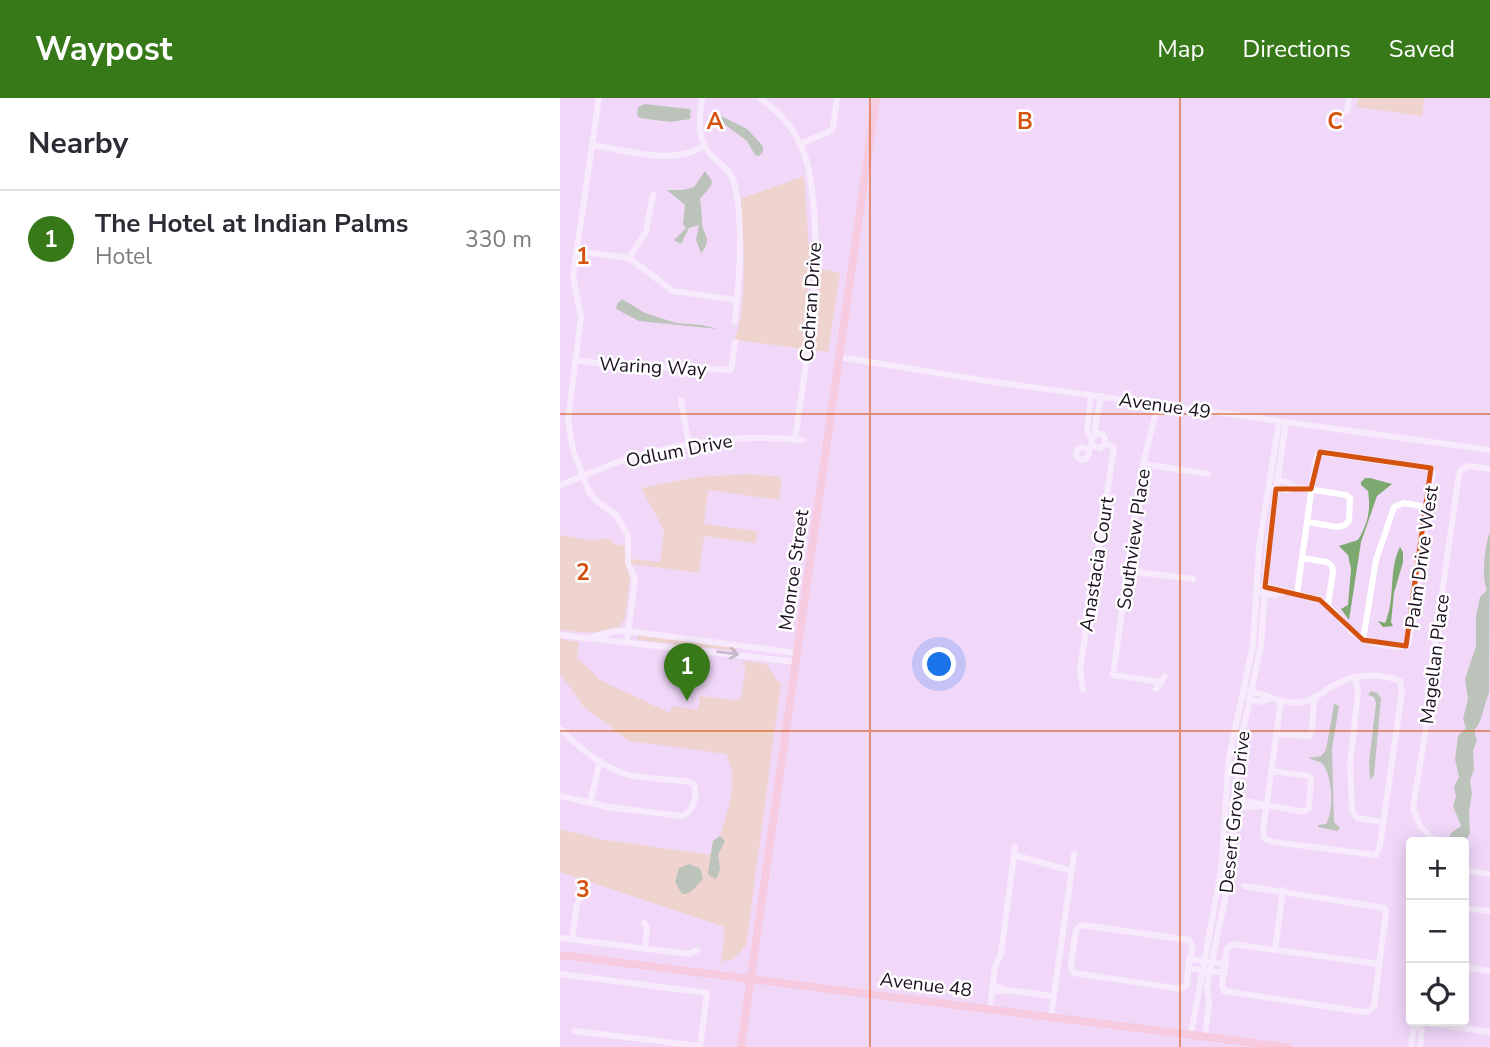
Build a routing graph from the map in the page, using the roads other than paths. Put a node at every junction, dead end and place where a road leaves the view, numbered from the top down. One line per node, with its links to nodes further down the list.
1 (598, 98): 9 (street)
2 (702, 98): 10 (street)
3 (760, 98): 8 (street, Cochran Drive)
4 (836, 98): 8 (street)
5 (876, 98): 17 (main road, Monroe Street)
6 (1349, 98): 7 (street)
7 (1347, 111)
8 (800, 144): 24 (street, Cochran Drive)
9 (592, 145): 10 (street); 12 (street)
10 (704, 146): 14 (street)
11 (653, 195): 13 (street)
12 (577, 251): 13 (street); 18 (street)
13 (629, 258): 14 (street)
14 (737, 300): 15 (street)
15 (735, 322)
16 (735, 342): 18 (street, Waring Way)
17 (839, 357): 19 (street, Avenue 49); 49 (main road, Monroe Street)
18 (575, 360): 32 (street)
19 (1091, 395): 20 (street, Avenue 49); 25 (street)
20 (1101, 396): 22 (street, Avenue 49); 25 (street)
21 (681, 400): 27 (street)
22 (1158, 404): 23 (street, Avenue 49); 29 (street, Southview Place)
23 (1283, 421): 28 (street, Avenue 49); 33 (street, Desert Grove Drive)
24 (799, 440): 27 (street, Odlum Drive)
25 (1092, 442): 26 (street); 26 (street)
26 (1105, 444): 53 (street, Anastacia Court)
27 (688, 445): 32 (street, Odlum Drive)
28 (1490, 450)
29 (1143, 464): 31 (street); 39 (street, Southview Place)
30 (1490, 470): 71 (street, Magellan Place)
31 (1208, 474)
32 (582, 476): 34 (street, Odlum Drive); 44 (street)
33 (1274, 484): 35 (street); 41 (street, Desert Grove Drive)
34 (560, 485)
35 (1311, 489): 36 (street, Palm Drive West); 37 (street); 37 (street)
36 (1427, 507): 47 (street); 47 (street, Palm Drive West)
37 (1307, 522): 38 (street)
38 (1302, 558): 42 (street); 43 (street)
39 (1128, 571): 40 (street); 52 (street, Southview Place)
40 (1193, 579)
41 (1261, 590): 42 (street); 54 (street, Desert Grove Drive); 55 (street, Desert Grove Drive)
42 (1297, 594): 43 (street)
43 (1328, 606): 47 (street)
44 (628, 631): 46 (street); 48 (street); 49 (street)
45 (560, 635): 46 (street)
46 (588, 638): 48 (street)
47 (1363, 640)
48 (626, 641): 50 (street, one-way to 50)
49 (797, 653): 50 (main road, Monroe Street)
50 (796, 662): 100 (main road, Monroe Street)
51 (1355, 677): 59 (street); 70 (street); 70 (street)
52 (1160, 683)
53 (1083, 690)
54 (1243, 690): 55 (street); 56 (street, Desert Grove Drive)
55 (1251, 691): 57 (street, Desert Grove Drive); 58 (street)
56 (1241, 698): 57 (street); 68 (street, Desert Grove Drive)
57 (1249, 699): 58 (street); 66 (street, Desert Grove Drive)
58 (1270, 699): 60 (street)
59 (1314, 699): 60 (street); 62 (street)
60 (1282, 701): 62 (street)
61 (560, 728): 63 (street)
62 (1276, 734): 64 (street)
63 (600, 761): 67 (street); 67 (street)
64 (1272, 771): 69 (street); 69 (street)
65 (560, 796): 67 (street)
66 (1235, 802): 68 (street); 69 (street); 91 (street, Desert Grove Drive)
67 (590, 803)
68 (1226, 803): 91 (street, Desert Grove Drive)
69 (1267, 805): 70 (street)
70 (1383, 822)
71 (1430, 837)
72 (1015, 847): 74 (street)
73 (1074, 854): 75 (street)
74 (1014, 855): 75 (street); 103 (street)
75 (1072, 871): 104 (street)
76 (1469, 871): 77 (street)
77 (1490, 874)
78 (1244, 886): 79 (street)
79 (1283, 890): 88 (street); 93 (street)
80 (580, 896): 85 (street)
81 (1469, 909): 82 (street)
82 (1490, 911)
83 (644, 923): 86 (street)
84 (560, 938): 85 (street)
85 (572, 939): 86 (street)
86 (645, 948): 87 (street)
87 (697, 950)
88 (1275, 950): 92 (street); 93 (street)
89 (560, 955): 100 (main road, Avenue 48)
90 (1189, 959): 91 (street); 94 (street); 94 (street)
91 (1208, 962): 92 (street); 96 (street, Desert Grove Drive)
92 (1226, 964): 98 (street)
93 (1379, 964): 98 (street)
94 (1188, 968): 96 (street)
95 (1469, 968): 97 (street)
96 (1206, 970): 98 (street); 101 (street, Desert Grove Drive); 102 (street, Desert Grove Drive)
97 (1490, 971)
98 (1225, 973)
99 (560, 974): 115 (street)
100 (751, 978): 105 (main road, Avenue 48); 116 (main road, Monroe Street)
101 (1199, 985): 102 (street); 112 (street, Desert Grove Drive)
102 (1208, 986): 113 (street, Desert Grove Drive)
103 (992, 989): 104 (street); 105 (street)
104 (1053, 996): 106 (street)
105 (989, 1008): 106 (main road, Avenue 48)
106 (1051, 1016): 112 (main road, Avenue 48)
107 (1416, 1026): 118 (street)
108 (1421, 1026): 119 (street)
109 (1447, 1026): 111 (street)
110 (575, 1031): 115 (street)
111 (1490, 1032)
112 (1191, 1034): 113 (main road, Avenue 48)
113 (1205, 1036): 114 (main road, Avenue 48)
114 (1270, 1046): 117 (main road, Avenue 48)
115 (700, 1047)
116 (741, 1047)
117 (1287, 1047)
118 (1412, 1047)
119 (1420, 1047)

